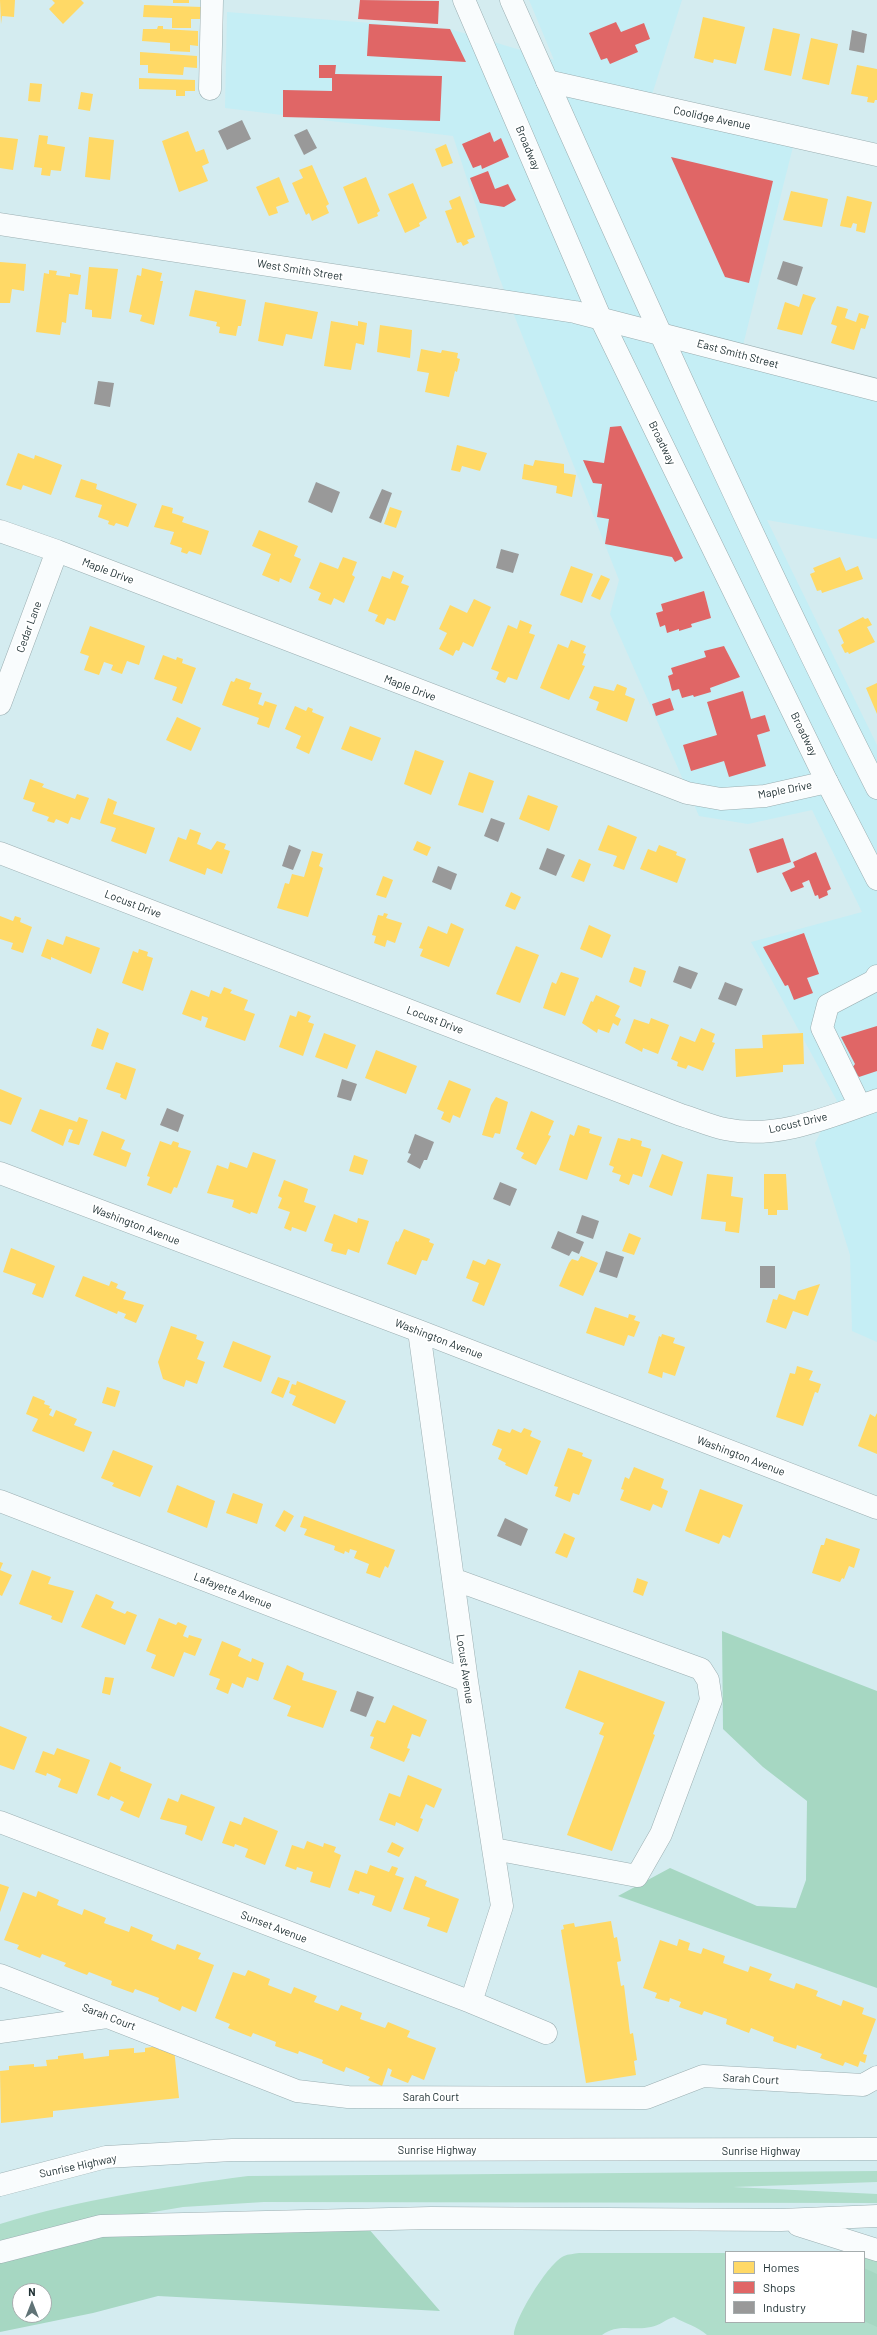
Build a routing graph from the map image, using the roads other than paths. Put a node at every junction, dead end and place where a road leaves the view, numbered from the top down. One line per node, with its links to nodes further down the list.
1 (212, 0): 5 (main road)
2 (464, 0): 8 (main road, Broadway)
3 (511, 0): 4 (main road)
4 (547, 81): 6 (main road, Coolidge Avenue); 9 (main road)
5 (210, 89)
6 (877, 155)
7 (0, 224): 8 (main road, West Smith Street)
8 (600, 317): 9 (main road, East Smith Street); 14 (main road, Broadway)
9 (659, 333): 10 (main road, East Smith Street); 15 (main road)
10 (877, 390)
11 (0, 531): 12 (main road, Maple Drive)
12 (57, 551): 13 (main road, Cedar Lane); 14 (main road, Maple Drive)
13 (0, 704)
14 (827, 782): 17 (main road, Broadway)
15 (877, 788)
16 (0, 853): 19 (main road, Locust Drive)
17 (877, 879)
18 (877, 976): 19 (main road)
19 (868, 1103)
20 (0, 1173): 21 (main road, Washington Avenue)
21 (419, 1331): 23 (main road, Washington Avenue); 24 (main road, Locust Avenue)
22 (0, 1501): 25 (main road, Lafayette Avenue)
23 (877, 1508)
24 (453, 1579): 25 (main road, Locust Avenue); 27 (main road)
25 (467, 1681): 27 (main road, Locust Avenue)
26 (0, 1822): 29 (main road, Sunset Avenue)
27 (494, 1849): 29 (main road, Locust Avenue)
28 (0, 1976): 30 (main road, Sarah Court)
29 (471, 2002): 32 (main road, Sunset Avenue)
30 (110, 2017): 31 (main road); 33 (main road, Sarah Court)
31 (0, 2032)
32 (546, 2033)
33 (877, 2077)
34 (877, 2137): 36 (main road)
35 (877, 2149): 36 (main road, Sunrise Highway)
36 (840, 2151): 37 (main road, Sunrise Highway)
37 (0, 2185)
38 (877, 2216): 39 (main road)
39 (781, 2220): 40 (main road); 41 (main road)
40 (877, 2250)
41 (0, 2252)

